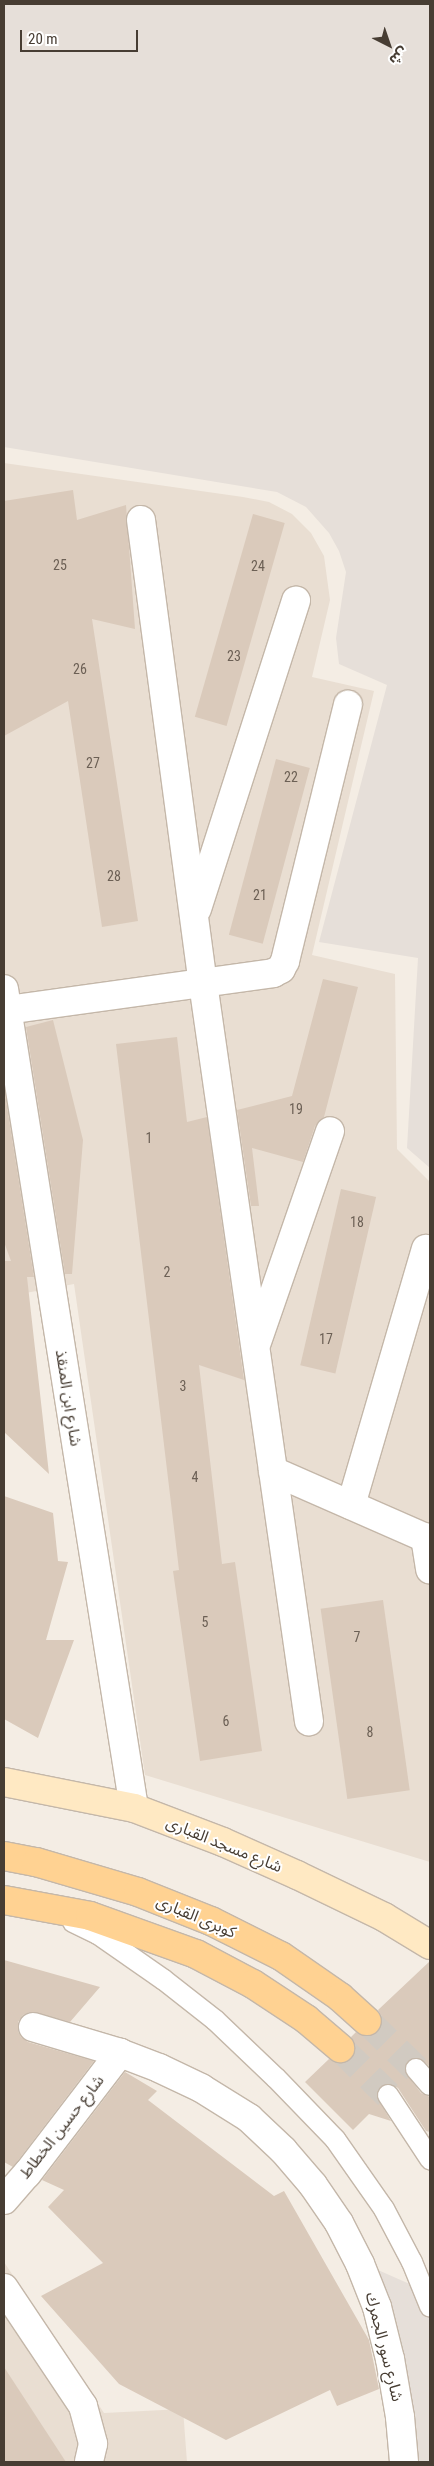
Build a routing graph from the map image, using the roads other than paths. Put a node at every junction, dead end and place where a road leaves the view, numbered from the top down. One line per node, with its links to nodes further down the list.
1 (140, 520): 4 (street)
2 (296, 601): 4 (street)
3 (348, 705): 5 (street)
4 (194, 916): 5 (street)
5 (203, 983): 6 (street); 10 (street)
6 (5, 999): 7 (street, شارع ابن المنقذ)
7 (8, 1052): 17 (street, شارع ابن المنقذ)
8 (330, 1131): 10 (street)
9 (426, 1249): 12 (street)
10 (256, 1346): 11 (street)
11 (273, 1471): 12 (street); 15 (street)
12 (351, 1505): 13 (street)
13 (428, 1538): 14 (street)
14 (430, 1570)
15 (309, 1721)
16 (4, 1782): 17 (street, شارع مسجد القبارى)
17 (134, 1808): 21 (street, شارع مسجد القبارى)
18 (4, 1856): 22 (main road, كوبرى القبارى)
19 (4, 1900): 20 (main road)
20 (41, 1908): 24 (main road); 32 (lane)
21 (430, 1945)
22 (367, 2021)
23 (33, 2027): 25 (street, شارع سور الجمرك)
24 (340, 2048)
25 (120, 2053): 30 (street, شارع حسين الخطاط); 34 (street, شارع سور الجمرك)
26 (416, 2068): 27 (lane)
27 (430, 2085)
28 (388, 2095): 29 (lane)
29 (430, 2159)
30 (4, 2200)
31 (4, 2288): 33 (street)
32 (430, 2306)
33 (89, 2462)
34 (404, 2462)

